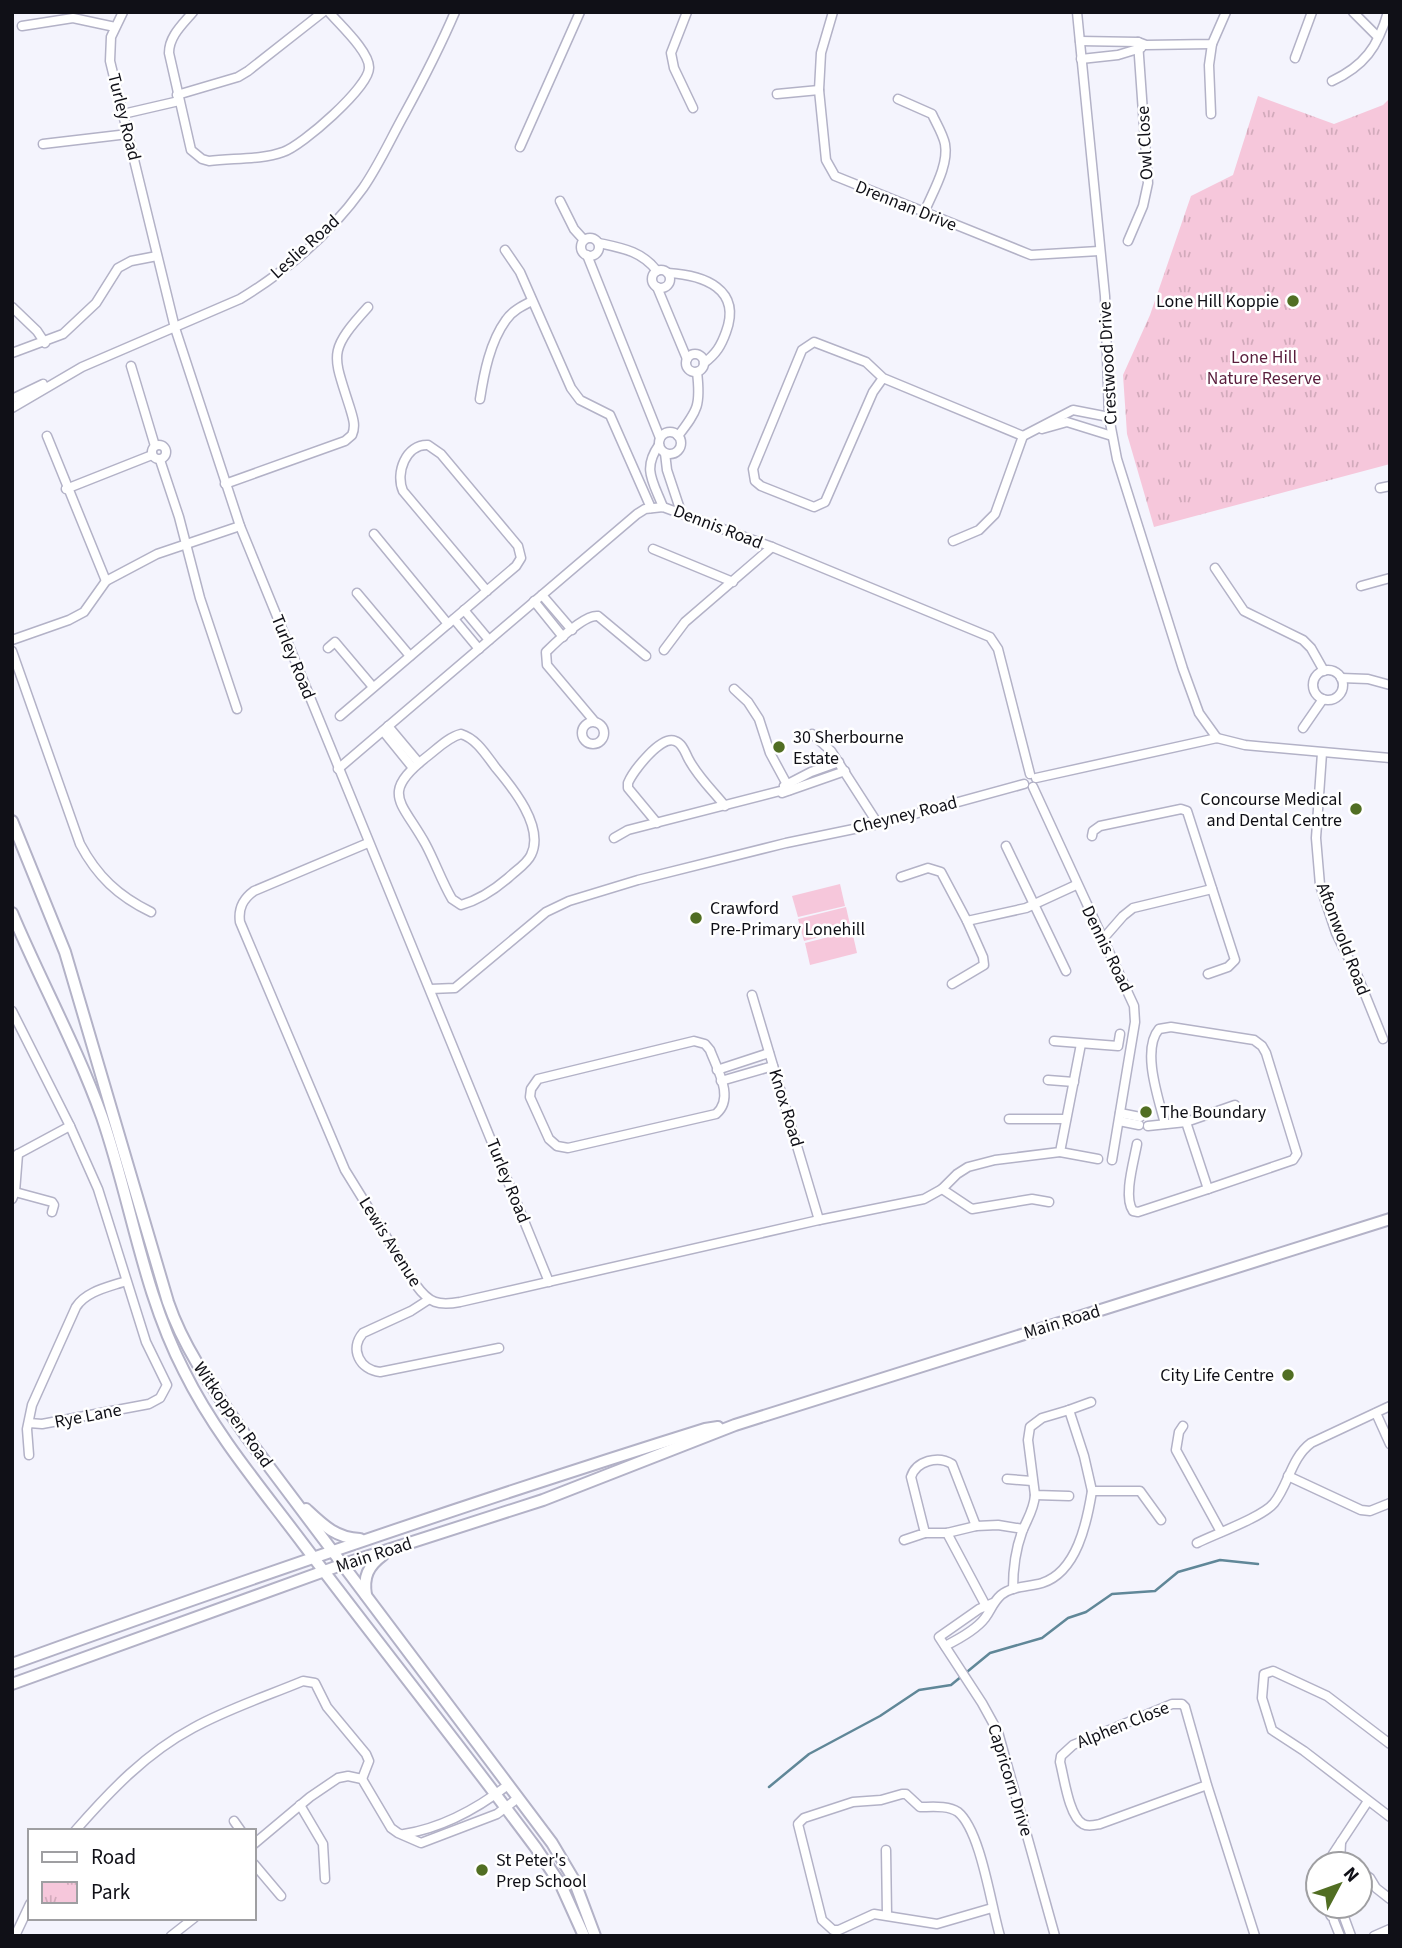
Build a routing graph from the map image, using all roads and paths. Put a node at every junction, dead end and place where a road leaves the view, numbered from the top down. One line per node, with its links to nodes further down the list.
1 (122, 12): 15 (street, Turley Road)
2 (193, 12): 25 (street)
3 (323, 12): 25 (street)
4 (329, 12): 25 (street)
5 (455, 12): 48 (street, Leslie Road)
6 (580, 12): 32 (street)
7 (687, 12): 27 (street)
8 (833, 12): 23 (street, Drennan Drive)
9 (1077, 12): 17 (street, Crestwood Drive)
10 (1226, 12): 18 (street)
11 (1312, 12): 20 (street)
12 (1353, 12): 16 (street)
13 (1388, 12): 16 (street)
14 (22, 26): 15 (street)
15 (115, 27): 28 (street, Turley Road)
16 (1378, 37): 22 (street)
17 (1080, 41): 19 (street); 21 (street, Crestwood Drive)
18 (1212, 44): 19 (street); 29 (street)
19 (1141, 45): 21 (street); 36 (street, Owl Close)
20 (1295, 58)
21 (1081, 59): 39 (street, Crestwood Drive)
22 (1332, 81)
23 (819, 90): 24 (street); 34 (street, Drennan Drive)
24 (777, 94)
25 (178, 98): 28 (street)
26 (898, 99): 34 (street)
27 (693, 108)
28 (123, 114): 30 (street, Turley Road)
29 (1211, 114)
30 (128, 134): 31 (street); 41 (street, Turley Road)
31 (43, 144)
32 (520, 146)
33 (560, 201): 35 (street)
34 (925, 213): 39 (street, Drennan Drive)
35 (584, 240): 37 (street); 40 (street)
36 (1128, 241)
37 (599, 243): 40 (street); 42 (street)
38 (505, 250): 45 (street)
39 (1099, 251): 60 (street, Crestwood Drive)
40 (587, 255): 66 (street)
41 (157, 256): 48 (street, Turley Road); 49 (street)
42 (657, 271): 43 (street); 44 (street)
43 (668, 273): 44 (street); 52 (street)
44 (657, 287): 51 (street)
45 (532, 301): 58 (street); 76 (street)
46 (12, 307): 49 (street)
47 (368, 307): 71 (street)
48 (175, 328): 56 (street, Leslie Road); 71 (street, Turley Road)
49 (45, 343): 50 (street)
50 (12, 353)
51 (687, 359): 52 (street); 54 (street)
52 (704, 363): 54 (street)
53 (131, 366): 68 (street)
54 (697, 372): 63 (street)
55 (883, 378): 55 (street); 64 (street)
56 (59, 379): 57 (street, Leslie Road); 59 (street, Leslie Road)
57 (12, 399)
58 (481, 399)
59 (12, 408)
60 (1109, 417): 61 (street); 65 (street, Crestwood Drive)
61 (1036, 429): 64 (street); 65 (street)
62 (47, 436): 74 (street)
63 (678, 436): 66 (street); 67 (street)
64 (1023, 436): 80 (street)
65 (1112, 436): 117 (street, Crestwood Drive)
66 (660, 442): 67 (street); 70 (street)
67 (665, 453): 69 (street)
68 (156, 454): 74 (street); 81 (street)
69 (670, 478): 70 (street); 77 (street)
70 (653, 482): 75 (street)
71 (225, 484): 78 (street, Turley Road)
72 (1390, 486): 73 (street)
73 (1380, 488)
74 (66, 489): 86 (street)
75 (663, 507): 76 (street, Dennis Road); 77 (street, Dennis Road)
76 (651, 508): 91 (street, Dennis Road)
77 (681, 512): 82 (street, Dennis Road)
78 (240, 526): 81 (street); 122 (street, Turley Road)
79 (374, 534): 94 (street)
80 (953, 541)
81 (185, 543): 86 (street); 111 (street)
82 (772, 547): 87 (street); 124 (street, Dennis Road)
83 (653, 549): 87 (street)
84 (1215, 568): 105 (street)
85 (1390, 578): 88 (street)
86 (106, 582): 97 (street)
87 (733, 582): 101 (street)
88 (1361, 586)
89 (487, 591): 89 (street); 93 (street)
90 (357, 593): 103 (street)
91 (542, 595): 92 (street, Dennis Road); 95 (street)
92 (534, 601): 96 (street); 98 (street, Dennis Road)
93 (464, 610): 94 (street); 98 (street)
94 (451, 621): 100 (street); 103 (street)
95 (572, 630): 96 (street); 104 (street)
96 (563, 637): 113 (street)
97 (12, 640)
98 (489, 640): 100 (street, Dennis Road)
99 (328, 648): 108 (street)
100 (479, 649): 115 (street, Dennis Road)
101 (664, 650)
102 (12, 651): 140 (street)
103 (410, 656): 108 (street)
104 (646, 656)
105 (1324, 671): 106 (street); 110 (street)
106 (1341, 678): 107 (street); 110 (street)
107 (1390, 685)
108 (373, 687): 112 (street)
109 (734, 689): 127 (street)
110 (1323, 699): 114 (street)
111 (237, 709)
112 (340, 716)
113 (595, 722)
114 (1303, 728)
115 (386, 729): 121 (street); 122 (street, Dennis Road)
116 (812, 734): 120 (street)
117 (1217, 738): 118 (street); 124 (street)
118 (1322, 753): 119 (street); 151 (street, Aftonwold Road)
119 (1390, 758)
120 (839, 762): 123 (street); 127 (street)
121 (416, 765): 121 (street)
122 (338, 769): 134 (street, Turley Road)
123 (845, 771): 127 (street); 131 (street)
124 (1033, 776): 125 (street); 126 (street)
125 (1024, 784): 126 (street); 131 (street, Cheyney Road)
126 (1033, 787): 137 (street, Dennis Road)
127 (786, 789): 128 (street)
128 (725, 806): 130 (street); 130 (street)
129 (12, 821): 196 (main road, Witkoppen Road)
130 (657, 823): 133 (street)
131 (878, 824): 147 (street, Cheyney Road)
132 (1092, 836): 138 (street)
133 (614, 838)
134 (368, 843): 147 (street, Turley Road); 181 (street, Lewis Avenue)
135 (1006, 846): 139 (street)
136 (901, 877): 142 (street)
137 (1076, 885): 139 (street); 143 (street, Dennis Road)
138 (1212, 889): 143 (street); 145 (street)
139 (1034, 905): 142 (street); 144 (street)
140 (151, 912)
141 (12, 913): 211 (main road, Witkoppen Road)
142 (967, 921): 146 (street)
143 (1102, 940): 161 (street, Dennis Road)
144 (1066, 971)
145 (1208, 974)
146 (951, 984)
147 (430, 989): 180 (street, Turley Road)
148 (752, 995): 154 (street, Knox Road)
149 (12, 1011): 166 (street, Rye Lane)
150 (1120, 1034): 153 (street)
151 (1382, 1040)
152 (1054, 1041): 153 (street)
153 (1081, 1044): 159 (street)
154 (769, 1054): 155 (street, Knox Road); 156 (street)
155 (773, 1066): 158 (street); 178 (street, Knox Road)
156 (717, 1070): 158 (street); 158 (street)
157 (1048, 1080): 159 (street)
158 (721, 1081)
159 (1074, 1082): 163 (street)
160 (1235, 1105): 164 (street)
161 (1119, 1117): 165 (street); 171 (street, Dennis Road)
162 (1009, 1119): 163 (street)
163 (1066, 1119): 169 (street)
164 (1186, 1122): 165 (street); 173 (street)
165 (1149, 1123): 173 (street)
166 (70, 1126): 168 (street); 179 (street, Rye Lane)
167 (1137, 1144): 173 (street)
168 (15, 1152): 174 (street)
169 (1060, 1152): 170 (street, Lewis Avenue); 172 (street, Lewis Avenue)
170 (1098, 1159)
171 (1112, 1160)
172 (942, 1189): 175 (street); 178 (street, Lewis Avenue)
173 (1208, 1189)
174 (14, 1196): 176 (street)
175 (1049, 1202)
176 (52, 1212)
177 (1390, 1219): 188 (main road, Main Road)
178 (819, 1220): 180 (street, Lewis Avenue)
179 (126, 1281): 187 (street, Rye Lane); 187 (street, Rye Lane)
180 (550, 1282): 181 (street, Lewis Avenue)
181 (428, 1300): 182 (street)
182 (499, 1348)
183 (1091, 1402): 185 (street)
184 (1390, 1406): 186 (street)
185 (1069, 1410): 194 (street); 195 (street)
186 (1376, 1413): 190 (street); 192 (street)
187 (29, 1423): 191 (street)
188 (735, 1425): 206 (main road, Main Road); 209 (main road, Main Road)
189 (1183, 1426): 203 (street)
190 (1390, 1444)
191 (29, 1455)
192 (1288, 1476): 199 (street); 203 (street)
193 (1007, 1479): 194 (street)
194 (1032, 1481): 197 (street)
195 (1092, 1491): 200 (street); 214 (street)
196 (288, 1493): 206 (main road); 210 (main road, Witkoppen Road)
197 (1035, 1495): 198 (street); 202 (street)
198 (1069, 1496)
199 (1390, 1503)
200 (1161, 1520)
201 (976, 1526): 202 (street); 204 (street); 205 (street)
202 (1023, 1529): 214 (street)
203 (1221, 1532): 208 (street)
204 (925, 1533): 205 (street); 207 (street)
205 (947, 1533): 216 (street)
206 (364, 1540): 210 (main road, Main Road)
207 (904, 1540)
208 (1197, 1543)
209 (391, 1550): 212 (main road, Main Road); 215 (main road)
210 (331, 1552): 211 (main road, Main Road); 212 (main road, Witkoppen Road)
211 (314, 1558): 213 (main road, Witkoppen Road); 218 (main road, Main Road)
212 (341, 1565): 213 (main road, Main Road); 215 (main road, Witkoppen Road)
213 (324, 1572): 219 (main road, Main Road); 224 (main road, Witkoppen Road)
214 (1013, 1588): 216 (street)
215 (366, 1598): 222 (main road, Witkoppen Road)
216 (989, 1606): 217 (street); 217 (street, Capricorn Drive)
217 (945, 1646): 257 (street, Capricorn Drive)
218 (12, 1664)
219 (12, 1684)
220 (1390, 1744): 226 (street)
221 (362, 1779): 227 (street); 232 (street); 234 (street)
222 (508, 1785): 224 (street); 225 (main road, Witkoppen Road)
223 (1207, 1786): 223 (street, Alphen Close); 258 (street, Alphen Close)
224 (496, 1794): 228 (main road, Witkoppen Road); 231 (street)
225 (518, 1798): 228 (street); 255 (main road, Witkoppen Road)
226 (1368, 1801): 229 (street); 237 (street)
227 (300, 1805): 236 (street); 242 (street)
228 (506, 1807): 235 (street); 254 (main road, Witkoppen Road)
229 (1390, 1817)
230 (234, 1821): 233 (street)
231 (441, 1823): 234 (street); 235 (street)
232 (77, 1829)
233 (240, 1829)
234 (401, 1835): 235 (street)
235 (444, 1835)
236 (256, 1842)
237 (1340, 1842): 239 (street); 240 (street)
238 (886, 1850): 248 (street)
239 (1335, 1850)
240 (1340, 1850)
241 (256, 1866): 244 (street)
242 (325, 1879)
243 (1374, 1885): 245 (street)
244 (281, 1896)
245 (1390, 1899)
246 (28, 1908): 252 (street)
247 (992, 1908): 248 (street); 248 (street); 256 (street)
248 (887, 1915)
249 (191, 1920): 253 (street)
250 (1332, 1920): 259 (street)
251 (1390, 1929): 260 (street)
252 (15, 1936)
253 (171, 1936)
254 (584, 1936)
255 (595, 1936)
256 (1000, 1936)
257 (1055, 1936)
258 (1255, 1936)
259 (1340, 1936)
260 (1374, 1936)

